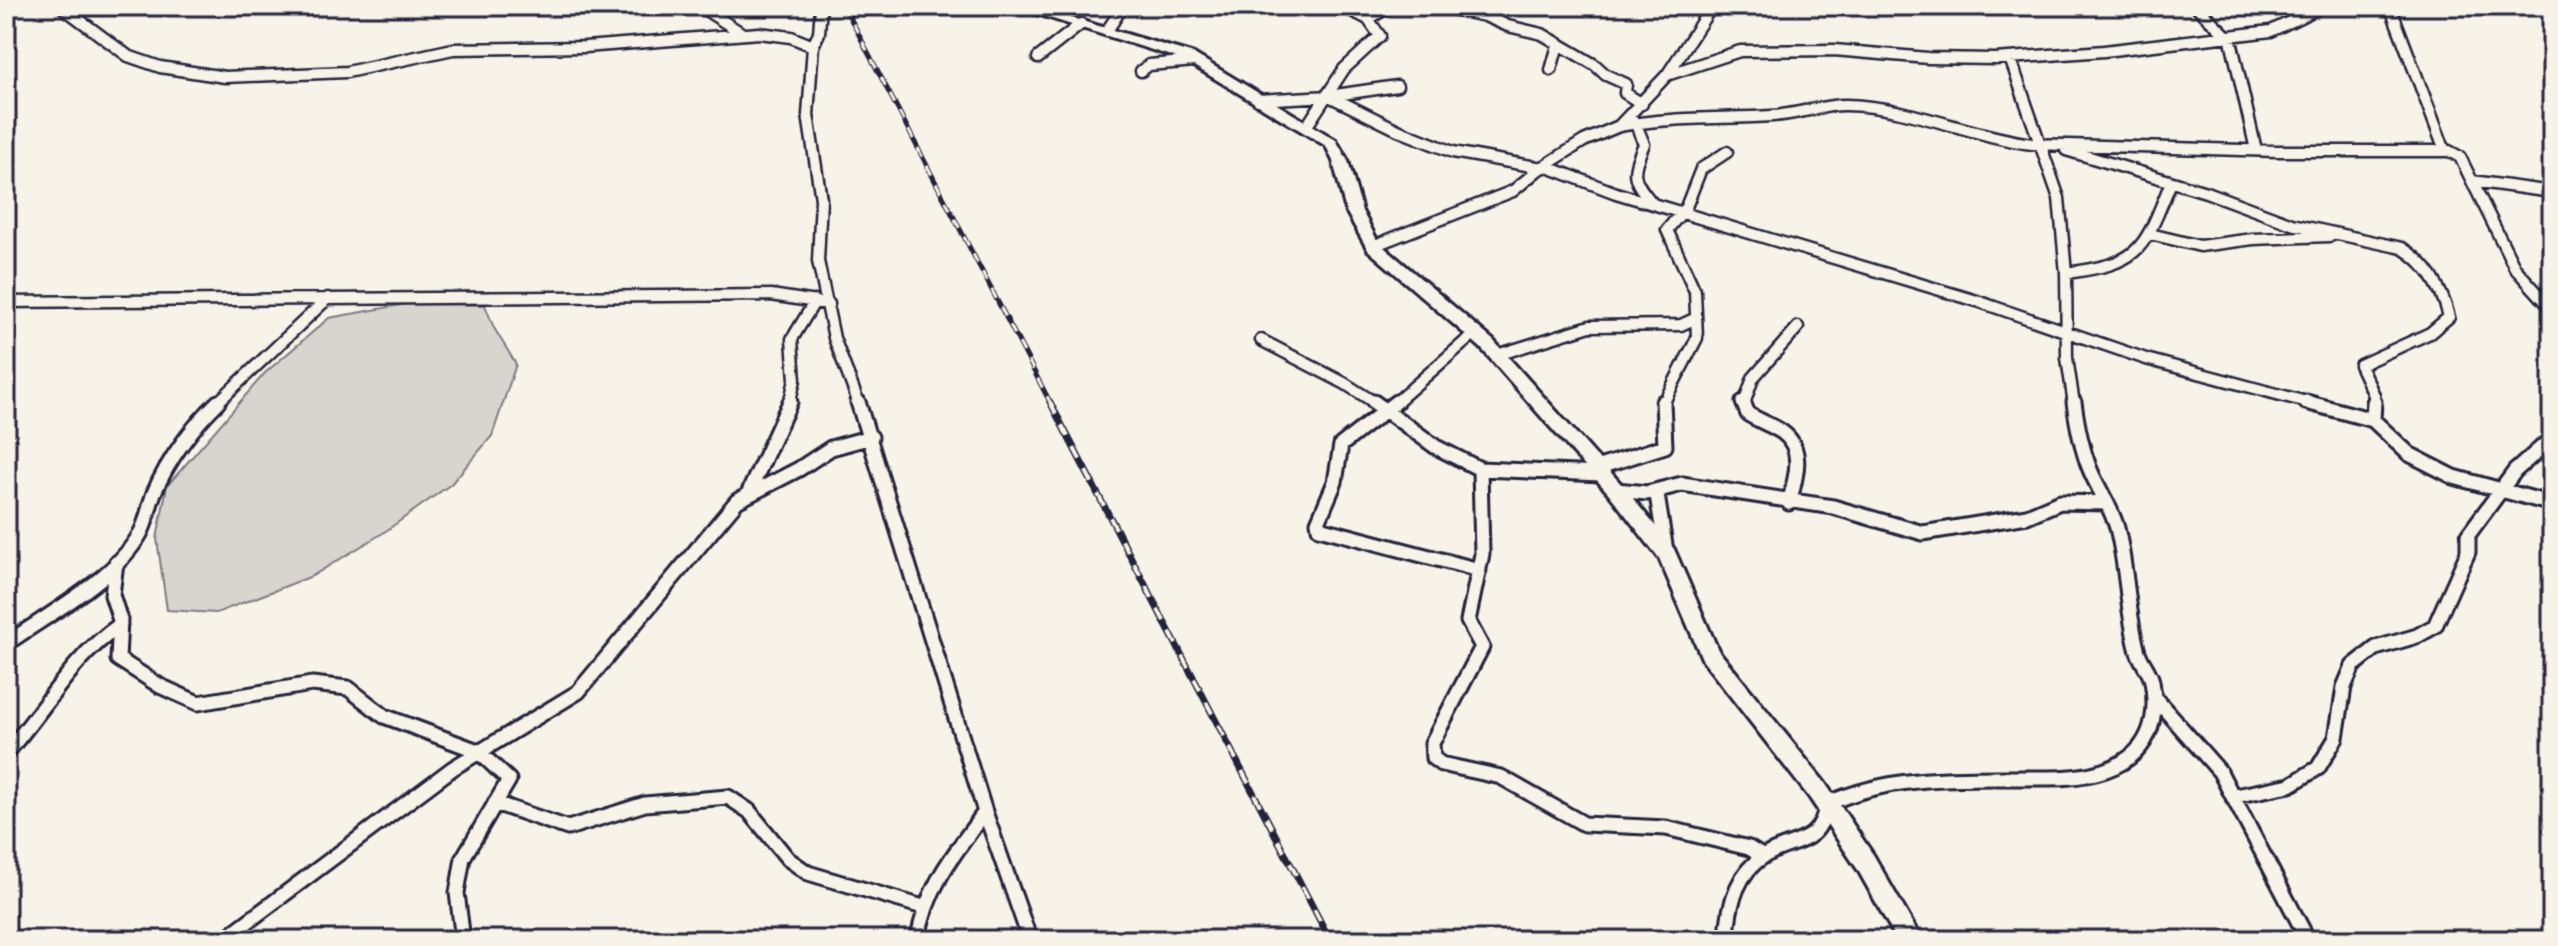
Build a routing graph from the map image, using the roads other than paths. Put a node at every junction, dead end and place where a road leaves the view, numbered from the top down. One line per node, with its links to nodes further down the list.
1 (61, 6): 17 (street)
2 (821, 6): 20 (street)
3 (1017, 6): 15 (street)
4 (1123, 6): 16 (street)
5 (1342, 6): 13 (street)
6 (1391, 6): 14 (street)
7 (1437, 6): 19 (street)
8 (1712, 6): 26 (street)
9 (2196, 6): 18 (street)
10 (2323, 6): 18 (street)
11 (2390, 6): 36 (street)
12 (701, 7): 17 (street)
13 (1358, 8): 14 (street)
14 (1368, 19): 28 (street)
15 (1081, 24): 16 (street); 21 (street)
16 (1107, 31): 23 (street)
17 (743, 34): 20 (street)
18 (2228, 34): 22 (street); 35 (street)
19 (1558, 45): 24 (street); 30 (street)
20 (813, 46): 50 (street)
21 (1038, 58)
22 (2010, 58): 26 (street); 34 (street)
23 (1195, 61): 25 (street); 29 (street)
24 (1551, 70)
25 (1141, 71)
26 (1667, 75): 30 (street)
27 (1397, 86): 28 (street)
28 (1326, 96): 29 (street); 32 (street); 38 (street)
29 (1258, 100): 32 (street)
30 (1642, 104): 33 (street)
31 (1635, 122): 33 (street); 34 (street); 42 (street)
32 (1307, 126): 46 (street)
33 (1619, 126): 38 (street)
34 (2046, 144): 35 (street); 40 (street); 47 (street)
35 (2256, 150): 36 (street)
36 (2445, 151): 39 (street)
37 (1727, 152): 43 (street)
38 (1543, 167): 42 (street); 46 (street)
39 (2472, 181): 41 (street); 51 (street)
40 (2171, 182): 44 (street); 45 (street)
41 (2552, 192)
42 (1653, 204): 43 (street)
43 (1681, 212): 52 (street); 54 (street)
44 (2150, 234): 45 (street); 47 (street)
45 (2336, 235): 59 (street)
46 (1373, 246): 55 (street)
47 (2066, 273): 54 (street)
48 (328, 298): 49 (street); 50 (street); 72 (street)
49 (6, 302)
50 (822, 303): 60 (street); 67 (street)
51 (2552, 309)
52 (1694, 319): 57 (street); 63 (street)
53 (1798, 327): 68 (street)
54 (2066, 331): 59 (street); 69 (street)
55 (1475, 333): 57 (street); 58 (street)
56 (1261, 340): 58 (street)
57 (1497, 355): 63 (street)
58 (1386, 411): 62 (street); 73 (street)
59 (2373, 420): 66 (street)
60 (871, 437): 67 (street); 82 (street)
61 (2552, 438): 66 (street)
62 (1480, 469): 63 (street); 73 (street)
63 (1599, 471): 64 (street)
64 (1616, 490): 65 (street); 71 (street)
65 (1660, 491): 68 (street); 71 (street)
66 (2501, 493): 70 (street); 79 (street)
67 (748, 494): 77 (street)
68 (1789, 503): 69 (street)
69 (2107, 503): 76 (street)
70 (2552, 504)
71 (1667, 554): 81 (street)
72 (116, 563): 74 (street); 75 (street)
73 (1479, 570): 83 (street)
74 (120, 625): 77 (street); 78 (street)
75 (6, 644)
76 (2154, 697): 79 (street); 81 (street)
77 (478, 751): 80 (street); 85 (street)
78 (6, 753)
79 (2235, 796): 91 (street)
80 (495, 803): 84 (street); 86 (street)
81 (1827, 804): 83 (street); 90 (street)
82 (985, 812): 84 (street); 88 (street)
83 (1762, 856): 89 (street)
84 (923, 907): 87 (street)
85 (223, 940)
86 (463, 940)
87 (918, 940)
88 (1030, 940)
89 (1727, 940)
90 (1910, 940)
91 (2308, 940)

